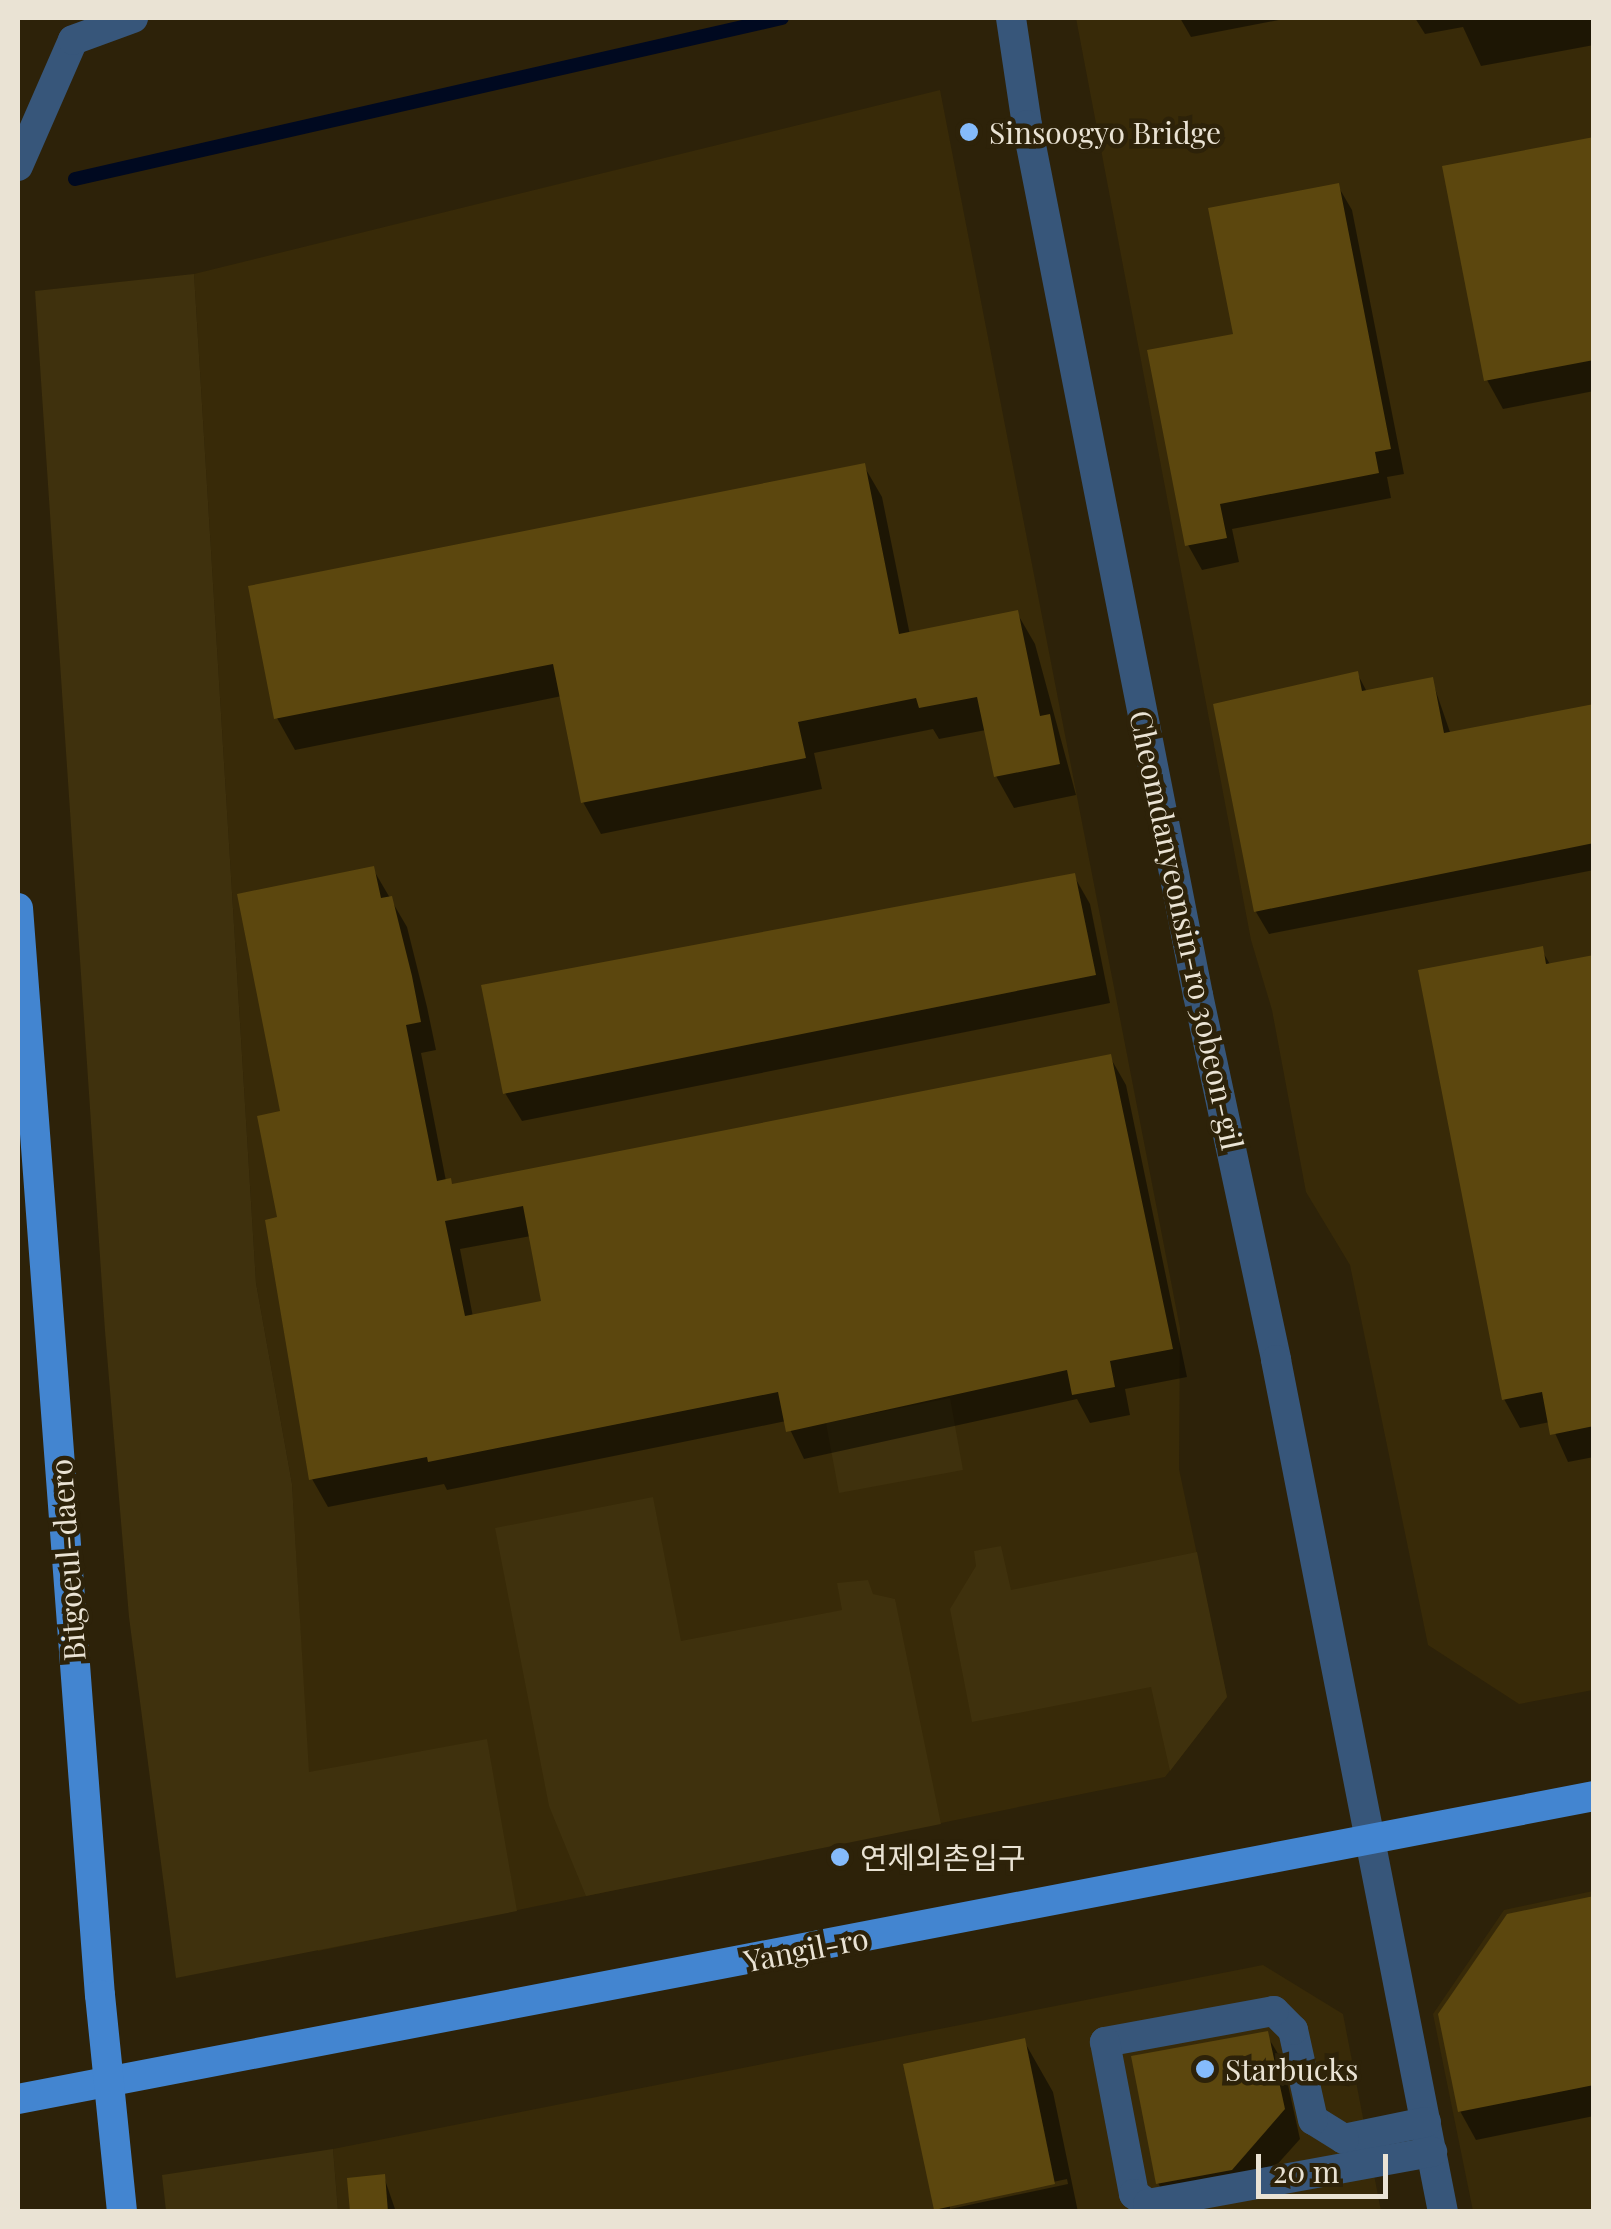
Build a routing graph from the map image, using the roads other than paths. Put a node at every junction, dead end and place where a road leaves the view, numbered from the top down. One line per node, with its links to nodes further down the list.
1 (133, 18): 3 (street)
2 (1012, 18): 6 (street, Cheomdanyeonsin-ro 30beon-gil)
3 (18, 166)
4 (18, 908): 9 (main road, Bitgoeul-daero, bridge)
5 (1594, 1796): 6 (main road, Yangil-ro)
6 (1369, 1842): 7 (main road, Yangil-ro); 8 (street, Cheomdanyeonsin-ro 30beon-gil)
7 (18, 2099)
8 (1429, 2137): 8 (street); 10 (street, Cheomdanyeonsin-ro 30beon-gil)
9 (122, 2212)
10 (1443, 2212)

